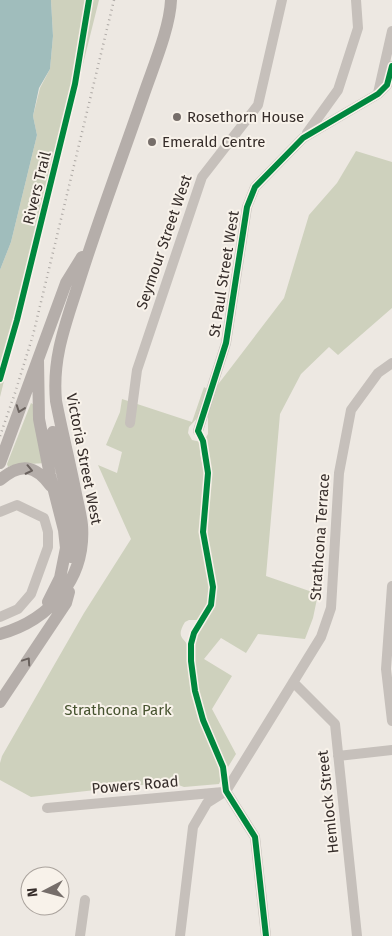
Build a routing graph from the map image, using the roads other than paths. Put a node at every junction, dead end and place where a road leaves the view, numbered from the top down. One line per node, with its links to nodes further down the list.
1 (177, 0): 4 (main road)
2 (282, 0): 13 (street, Seymour Street West)
3 (356, 0): 8 (street)
4 (171, 6): 9 (main road, Victoria Street West)
5 (392, 31): 7 (street)
6 (392, 66): 7 (street, St Paul Street West)
7 (378, 94): 8 (street, St Paul Street West)
8 (303, 138): 14 (street, St Paul Street West)
9 (93, 238): 10 (main road, Victoria Street West); 19 (main road, Victoria Street West)
10 (86, 251): 11 (main road, Victoria Street West); 21 (main road)
11 (38, 360): 15 (main road, Victoria Street West, one-way to 15); 17 (main road)
12 (392, 363): 25 (street, Strathcona Terrace)
13 (130, 423)
14 (198, 431)
15 (0, 463)
16 (0, 480): 17 (main road, one-way to 17)
17 (54, 490): 21 (main road)
18 (0, 512): 23 (street)
19 (76, 570): 22 (main road, Victoria Street West); 26 (main road, Victoria Street West, one-way to 19)
20 (392, 586): 27 (street)
21 (48, 602): 22 (main road)
22 (41, 614): 24 (main road, Victoria Street West)
23 (0, 617)
24 (6, 632)
25 (293, 682): 29 (street, Hemlock Street); 30 (street, Strathcona Terrace)
26 (0, 702)
27 (392, 721)
28 (392, 750): 29 (street)
29 (338, 756): 36 (street, Hemlock Street)
30 (226, 791): 31 (street, Powers Road); 34 (street); 35 (street)
31 (47, 808)
32 (85, 900): 33 (street)
33 (80, 936)
34 (180, 936)
35 (266, 936)
36 (357, 936)

